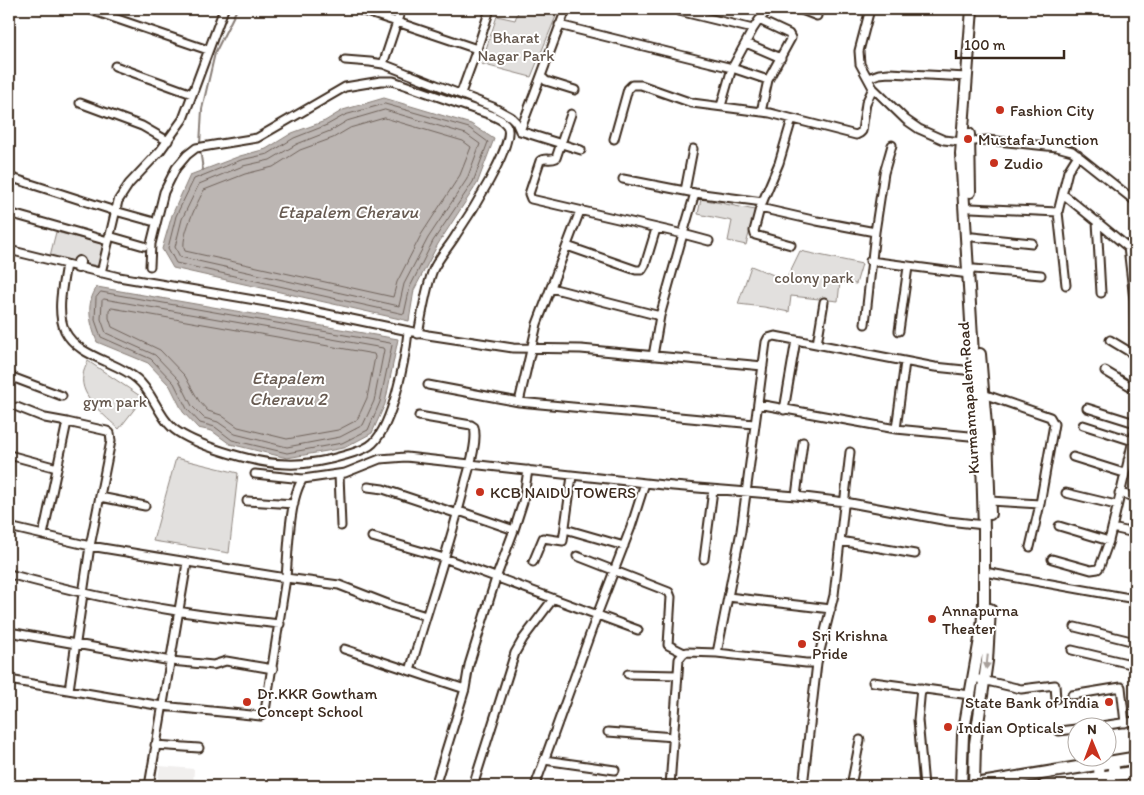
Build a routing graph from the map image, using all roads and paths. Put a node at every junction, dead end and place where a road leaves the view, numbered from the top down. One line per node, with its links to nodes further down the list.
1 (88, 9): 20 (street)
2 (224, 9): 20 (street)
3 (357, 9): 15 (street)
4 (401, 9): 15 (street)
5 (490, 9): 19 (street)
6 (566, 9): 16 (street)
7 (680, 9): 17 (street)
8 (769, 9): 14 (street)
9 (799, 9): 13 (street)
10 (870, 9): 28 (street)
11 (972, 9): 27 (main road)
12 (978, 9): 42 (main road, Kurmannapalem Road)
13 (817, 16)
14 (759, 20): 17 (street); 21 (street)
15 (397, 22): 19 (street); 23 (street)
16 (559, 25): 25 (street); 26 (street)
17 (753, 29): 18 (street)
18 (746, 43): 21 (street); 25 (street)
19 (477, 49): 32 (street)
20 (208, 50): 33 (street)
21 (781, 58): 29 (street)
22 (345, 60): 23 (street)
23 (382, 64): 32 (street)
24 (115, 66): 33 (street)
25 (732, 68): 29 (street); 35 (street)
26 (540, 76): 31 (street); 39 (street)
27 (967, 77): 28 (street); 42 (main road)
28 (868, 78): 30 (street)
29 (768, 80): 36 (street)
30 (873, 88): 38 (street); 42 (street)
31 (575, 90)
32 (460, 93): 39 (street)
33 (192, 94): 41 (street)
34 (80, 103): 41 (street)
35 (721, 106): 36 (street); 40 (street)
36 (761, 112): 38 (street)
37 (571, 114): 43 (street)
38 (792, 119): 54 (street)
39 (520, 131): 43 (street)
40 (614, 138)
41 (168, 141): 57 (street)
42 (966, 142): 47 (street); 55 (main road, Kurmannapalem Road); 79 (main road)
43 (561, 144): 46 (street); 56 (street)
44 (892, 145): 63 (street)
45 (693, 149): 50 (street)
46 (581, 150)
47 (1078, 155): 52 (street); 53 (street)
48 (9, 177): 57 (street)
49 (623, 179): 50 (street)
50 (685, 191): 51 (street)
51 (695, 193): 54 (street); 64 (street)
52 (1063, 194): 58 (street); 61 (street)
53 (1135, 200)
54 (761, 205): 63 (street); 69 (street)
55 (971, 208): 58 (street); 65 (main road, Kurmannapalem Road)
56 (580, 211): 62 (street); 71 (street)
57 (115, 212): 60 (street); 66 (street)
58 (1058, 212): 82 (street)
59 (9, 213): 66 (street)
60 (151, 221)
61 (1097, 221): 72 (street); 84 (street)
62 (656, 228): 64 (street); 71 (street)
63 (875, 232): 75 (street)
64 (683, 234): 67 (street); 87 (street)
65 (972, 237): 68 (street); 79 (main road, Kurmannapalem Road)
66 (108, 238): 70 (street); 80 (street)
67 (709, 241)
68 (1032, 243)
69 (791, 245)
70 (144, 246)
71 (567, 246): 83 (street)
72 (1128, 247): 74 (street); 85 (street)
73 (9, 250): 76 (street)
74 (1135, 253)
75 (870, 261): 78 (street); 88 (street)
76 (66, 264): 80 (street); 90 (street)
77 (150, 266): 91 (street)
78 (908, 267): 79 (street); 89 (street)
79 (972, 271): 81 (street); 99 (main road); 104 (main road, Kurmannapalem Road)
80 (101, 273): 90 (street)
81 (1041, 274)
82 (1066, 285)
83 (551, 288): 87 (street); 95 (street)
84 (1101, 293)
85 (1134, 300): 93 (street)
86 (824, 302): 94 (street)
87 (660, 316): 96 (street)
88 (865, 324)
89 (899, 331)
90 (408, 332): 91 (street)
91 (418, 334): 95 (street)
92 (796, 340): 94 (street); 98 (street); 110 (street)
93 (1110, 340)
94 (817, 344): 97 (street)
95 (531, 349): 96 (street); 106 (street)
96 (653, 356): 98 (street)
97 (905, 362): 99 (street); 116 (street)
98 (763, 366): 107 (street)
99 (974, 370): 118 (main road)
100 (1105, 371): 103 (street)
101 (9, 376): 105 (street)
102 (428, 385): 106 (street)
103 (1135, 389)
104 (983, 394): 144 (main road, Kurmannapalem Road); 146 (street)
105 (62, 396)
106 (518, 402): 113 (street)
107 (758, 404): 110 (street); 113 (street)
108 (17, 408): 112 (street)
109 (1087, 408): 114 (street)
110 (784, 410): 116 (street)
111 (419, 416): 125 (street)
112 (67, 422): 126 (street); 140 (street)
113 (754, 424): 136 (street)
114 (1135, 424)
115 (1083, 425): 119 (street)
116 (896, 429): 118 (street)
117 (1135, 432): 119 (street)
118 (980, 437): 150 (main road)
119 (1133, 441): 124 (street)
120 (803, 442): 139 (street)
121 (850, 452): 143 (street)
122 (9, 455): 126 (street)
123 (1073, 457): 128 (street)
124 (1132, 461): 128 (street)
125 (470, 464): 127 (street); 130 (street); 149 (street)
126 (57, 468): 158 (street)
127 (528, 470): 131 (street); 156 (street)
128 (1124, 473): 138 (street)
129 (255, 474): 132 (street)
130 (339, 474): 132 (street); 151 (street)
131 (572, 476): 133 (street); 154 (street)
132 (303, 479): 145 (street)
133 (645, 483): 135 (street); 163 (street)
134 (368, 488): 149 (street)
135 (713, 490): 136 (street); 168 (street)
136 (745, 492): 139 (street); 178 (street)
137 (1066, 493): 147 (street)
138 (1119, 493): 141 (street); 147 (street)
139 (796, 496): 143 (street)
140 (100, 497): 148 (street); 162 (street)
141 (1135, 497)
142 (247, 501): 145 (street)
143 (845, 502): 150 (street); 161 (street)
144 (990, 502): 146 (street); 173 (main road, Kurmannapalem Road)
145 (294, 504): 175 (street)
146 (1040, 504): 164 (street)
147 (1116, 504): 155 (street)
148 (145, 506)
149 (458, 512): 156 (street); 167 (street)
150 (984, 525): 203 (main road)
151 (341, 526)
152 (1059, 526): 160 (street)
153 (9, 527): 158 (street)
154 (565, 528): 163 (street); 170 (street)
155 (1112, 528): 157 (street); 160 (street)
156 (514, 530): 176 (street)
157 (1135, 534)
158 (43, 535): 162 (street)
159 (372, 536): 167 (street)
160 (1109, 540): 169 (street)
161 (840, 541): 165 (street); 181 (street)
162 (90, 546): 171 (street); 177 (street)
163 (624, 546): 172 (street)
164 (1030, 547)
165 (915, 554)
166 (577, 556): 172 (street)
167 (444, 558): 176 (street); 184 (street)
168 (704, 559)
169 (1052, 559)
170 (533, 562)
171 (187, 563): 175 (street); 182 (street)
172 (615, 570): 183 (street); 193 (street)
173 (990, 573): 180 (street); 203 (main road, Kurmannapalem Road, one-way to 203)
174 (9, 574): 177 (street)
175 (286, 578): 184 (street); 185 (street)
176 (496, 578): 179 (street); 206 (street)
177 (83, 593): 182 (street); 189 (street)
178 (728, 598): 181 (street); 194 (street)
179 (553, 599): 183 (street); 234 (street)
180 (1135, 599)
181 (831, 609): 196 (street)
182 (179, 611): 185 (street); 195 (street)
183 (597, 615): 187 (street); 223 (street)
184 (426, 616): 199 (street)
185 (280, 624): 198 (street)
186 (1075, 627): 190 (street)
187 (638, 630)
188 (9, 632): 189 (street)
189 (75, 642): 195 (street); 207 (street)
190 (1135, 642)
191 (344, 649): 199 (street)
192 (1072, 650): 197 (street)
193 (684, 652): 194 (street); 201 (street)
194 (717, 654): 196 (street)
195 (172, 660): 198 (street); 211 (street)
196 (817, 662): 237 (street)
197 (1135, 665)
198 (273, 669): 211 (street)
199 (410, 671): 206 (street)
200 (628, 674): 201 (street)
201 (678, 675): 218 (street)
202 (9, 680): 207 (street)
203 (979, 680): 208 (main road); 210 (street); 241 (main road, Kurmannapalem Road)
204 (873, 682): 205 (street)
205 (921, 688): 208 (street); 239 (street)
206 (465, 689): 233 (street)
207 (69, 690): 211 (street)
208 (970, 695): 240 (main road)
209 (1072, 695): 213 (street)
210 (1056, 699)
211 (162, 706): 220 (street)
212 (1135, 721): 213 (street)
213 (1125, 723): 214 (street)
214 (1116, 724)
215 (1066, 730): 216 (street)
216 (1059, 731)
217 (608, 732): 218 (street)
218 (674, 737): 236 (street)
219 (860, 740): 238 (street)
220 (155, 745): 221 (street); 232 (street)
221 (199, 748)
222 (1135, 758): 224 (main road)
223 (544, 760): 228 (street); 235 (street)
224 (1116, 762)
225 (1076, 768): 241 (main road)
226 (1099, 768): 231 (main road)
227 (1114, 768): 230 (main road)
228 (615, 770)
229 (1135, 772): 230 (main road)
230 (1114, 781): 231 (main road)
231 (1100, 782): 242 (main road)
232 (149, 786)
233 (435, 786)
234 (473, 786)
235 (535, 786)
236 (670, 786)
237 (803, 786)
238 (851, 786)
239 (924, 786)
240 (961, 786)
241 (970, 786)
242 (1044, 786)

